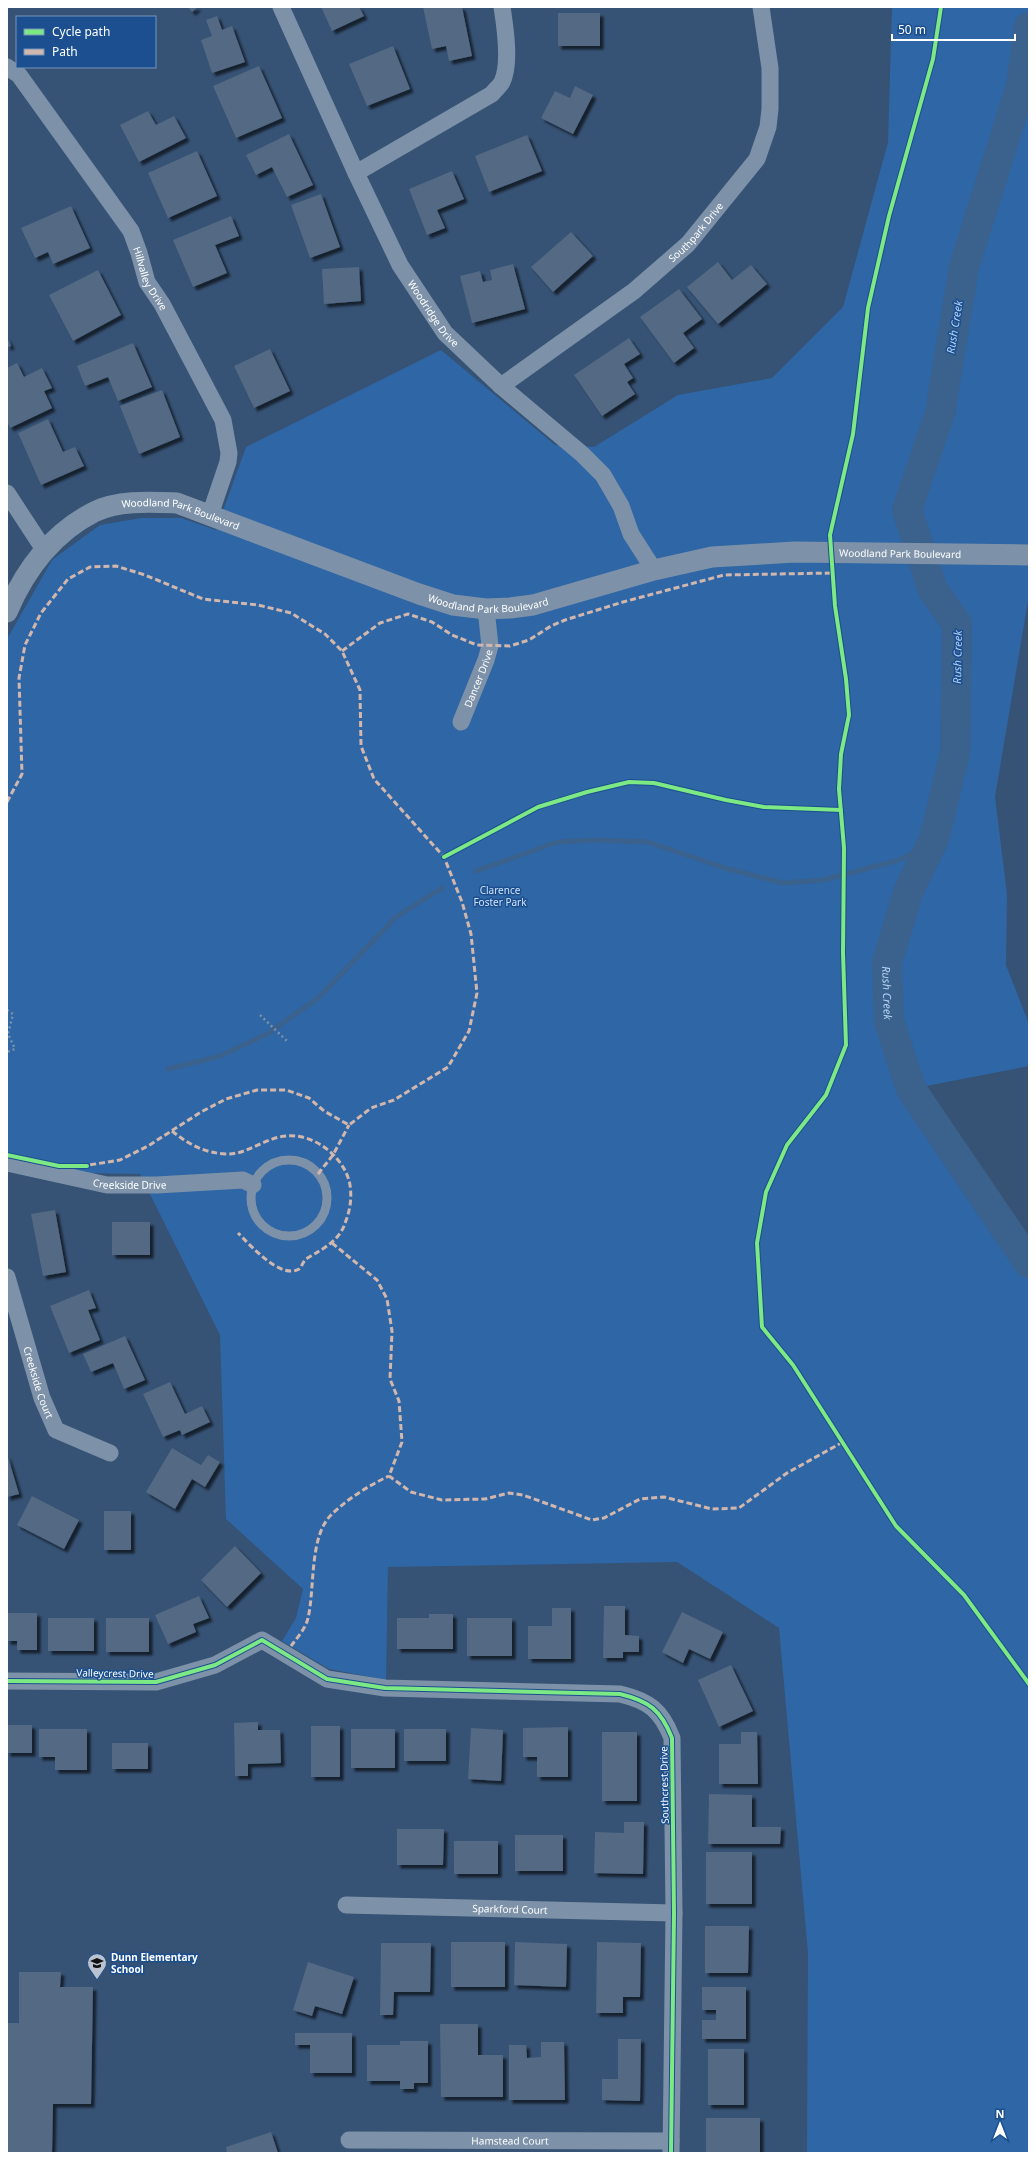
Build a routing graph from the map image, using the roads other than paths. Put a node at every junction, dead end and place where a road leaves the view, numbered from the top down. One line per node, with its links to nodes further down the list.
1 (281, 7): 5 (street, Woodridge Drive)
2 (502, 7): 5 (street)
3 (761, 7): 6 (street, Southpark Drive)
4 (7, 67): 8 (street, Hillvalley Drive)
5 (356, 173): 6 (street, Woodridge Drive)
6 (501, 386): 11 (street, Woodridge Drive)
7 (7, 493): 9 (street)
8 (210, 515): 9 (street, Woodland Park Boulevard); 12 (street, Woodland Park Boulevard)
9 (45, 551): 13 (street, Woodland Park Boulevard)
10 (1023, 555): 11 (street, Woodland Park Boulevard)
11 (654, 570): 12 (street, Woodland Park Boulevard)
12 (486, 609): 14 (street, Dancer Drive)
13 (7, 612)
14 (462, 722)
15 (7, 1163): 16 (street, Creekside Drive)
16 (253, 1185): 16 (lane)
17 (7, 1277): 18 (street, Creekside Court)
18 (110, 1453)
19 (262, 1640): 20 (street, Valleycrest Drive); 22 (street, Southcrest Drive)
20 (7, 1681)
21 (346, 1905): 22 (street, Sparkford Court)
22 (674, 1913): 24 (street, Southcrest Drive)
23 (349, 2140): 24 (street, Hamstead Court)
24 (671, 2147)

